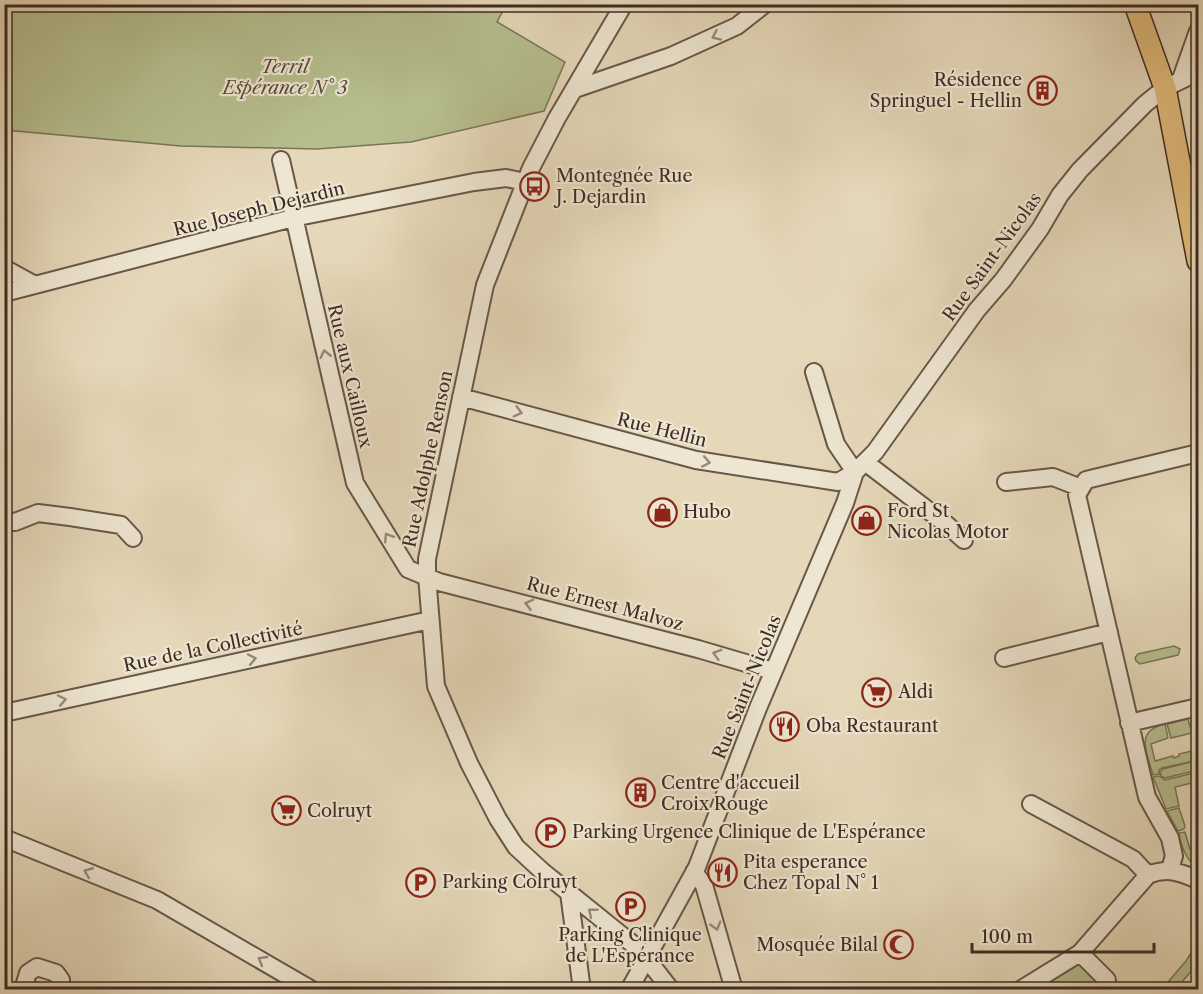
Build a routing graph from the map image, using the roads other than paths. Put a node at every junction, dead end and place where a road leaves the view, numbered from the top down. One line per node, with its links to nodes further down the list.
1 (624, 4): 7 (street, Rue Adolphe Renson)
2 (765, 4): 7 (street, one-way to 7)
3 (1135, 4): 6 (main road)
4 (1198, 31): 6 (street)
5 (1198, 72): 6 (street)
6 (1173, 84): 11 (main road); 18 (street, Rue Saint-Nicolas)
7 (574, 89): 9 (street, Rue Adolphe Renson)
8 (281, 160): 10 (street, Rue aux Cailloux)
9 (525, 182): 10 (street, Rue Joseph Dejardin); 16 (street, Rue Adolphe Renson)
10 (293, 218): 13 (street, Rue Joseph Dejardin); 24 (street, Rue aux Cailloux, one-way to 10)
11 (1198, 261)
12 (4, 268): 13 (street)
13 (35, 285): 14 (street, Rue Joseph Dejardin)
14 (4, 293)
15 (814, 372): 18 (street)
16 (461, 397): 18 (street, Rue Hellin, one-way to 18); 24 (street, Rue Adolphe Renson)
17 (1198, 453): 20 (street)
18 (860, 467): 23 (street); 28 (street, Rue Saint-Nicolas)
19 (1006, 483): 20 (street)
20 (1081, 488): 26 (street)
21 (4, 521): 22 (street)
22 (134, 538)
23 (964, 540)
24 (427, 576): 25 (street, Rue Adolphe Renson); 28 (street, Rue Ernest Malvoz, one-way to 24)
25 (430, 620): 30 (street, Rue de la Collectivité, one-way to 25); 38 (street, Rue Adolphe Renson)
26 (1108, 632): 27 (street); 31 (street)
27 (1004, 658)
28 (773, 671): 35 (street, Rue Saint-Nicolas)
29 (1198, 707): 31 (street)
30 (4, 712)
31 (1129, 723): 34 (street)
32 (1031, 804): 36 (street)
33 (4, 838): 42 (street, one-way to 33)
34 (1170, 869): 36 (street); 37 (street)
35 (694, 872): 40 (street, Rue Saint-Nicolas); 48 (street, one-way to 48)
36 (1148, 875): 39 (street)
37 (1198, 880)
38 (569, 893): 40 (street, Rue Adolphe Renson, one-way to 38); 45 (street)
39 (1080, 952): 41 (street); 49 (street)
40 (647, 958): 46 (street, Rue Saint-Nicolas); 47 (street, Rue Adolphe Renson)
41 (1107, 981)
42 (311, 989)
43 (23, 990): 44 (street)
44 (58, 990)
45 (582, 990)
46 (629, 990)
47 (671, 990)
48 (734, 990)
49 (1020, 990)

